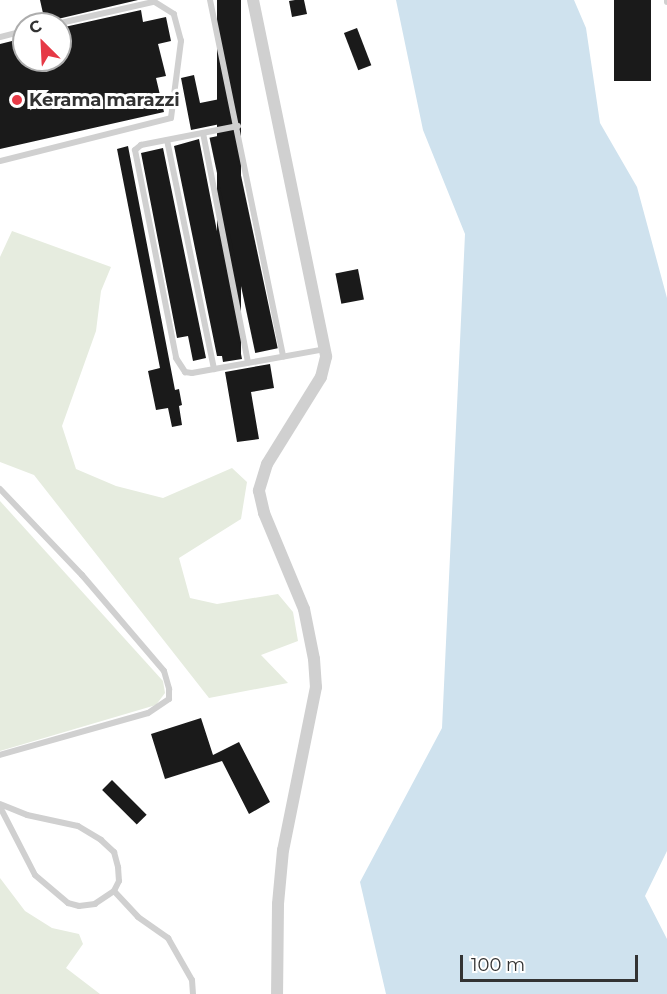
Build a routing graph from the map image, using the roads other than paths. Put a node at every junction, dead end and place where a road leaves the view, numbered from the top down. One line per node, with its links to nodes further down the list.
1 (210, 0): 5 (lane)
2 (253, 0): 9 (street)
3 (153, 1): 4 (lane); 8 (lane)
4 (72, 20)
5 (238, 126): 6 (lane); 10 (lane)
6 (203, 133): 7 (lane); 11 (lane)
7 (167, 140): 12 (lane); 12 (lane)
8 (0, 161)
9 (326, 349): 10 (lane); 18 (street)
10 (283, 357): 11 (lane)
11 (248, 363): 12 (lane)
12 (214, 369)
13 (0, 489): 14 (lane)
14 (0, 755)
15 (0, 805): 16 (lane); 16 (lane)
16 (114, 891): 17 (lane)
17 (193, 994)
18 (277, 994)

